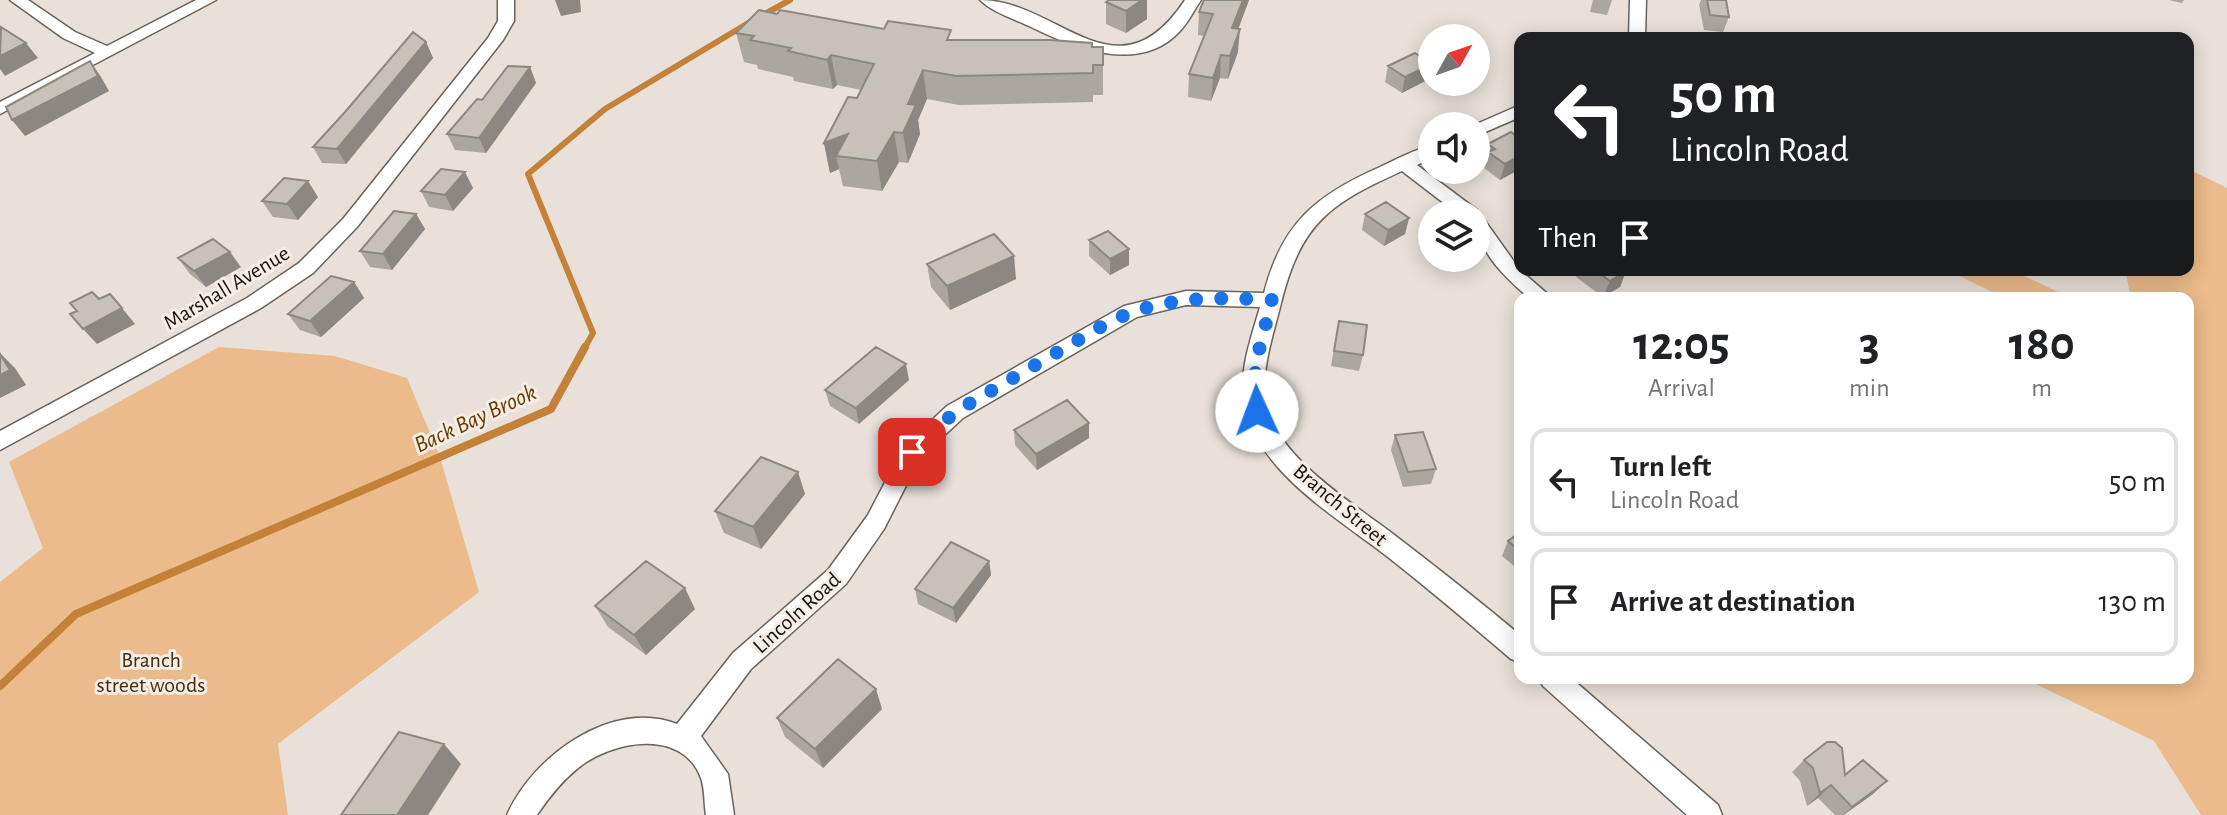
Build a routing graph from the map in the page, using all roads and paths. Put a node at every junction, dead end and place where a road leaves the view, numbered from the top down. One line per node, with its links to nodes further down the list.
1 (18, 0): 8 (street)
2 (208, 0): 8 (street)
3 (506, 0): 20 (street, Marshall Avenue)
4 (988, 0): 5 (street)
5 (1193, 0)
6 (1638, 0): 7 (street)
7 (1638, 32)
8 (109, 53): 9 (street)
9 (0, 109)
10 (1514, 113): 11 (street)
11 (1490, 124)
12 (1418, 158): 13 (street, Branch Street)
13 (1404, 164): 14 (street); 19 (street, Branch Street)
14 (1452, 200)
15 (1490, 242): 16 (street)
16 (1514, 274)
17 (1517, 276): 18 (street)
18 (1535, 292)
19 (1272, 300): 21 (street, Branch Street); 23 (street, Lincoln Road)
20 (0, 441)
21 (1514, 646)
22 (1559, 684): 26 (street)
23 (682, 739): 24 (street); 25 (street)
24 (521, 815)
25 (720, 815)
26 (1708, 815)

